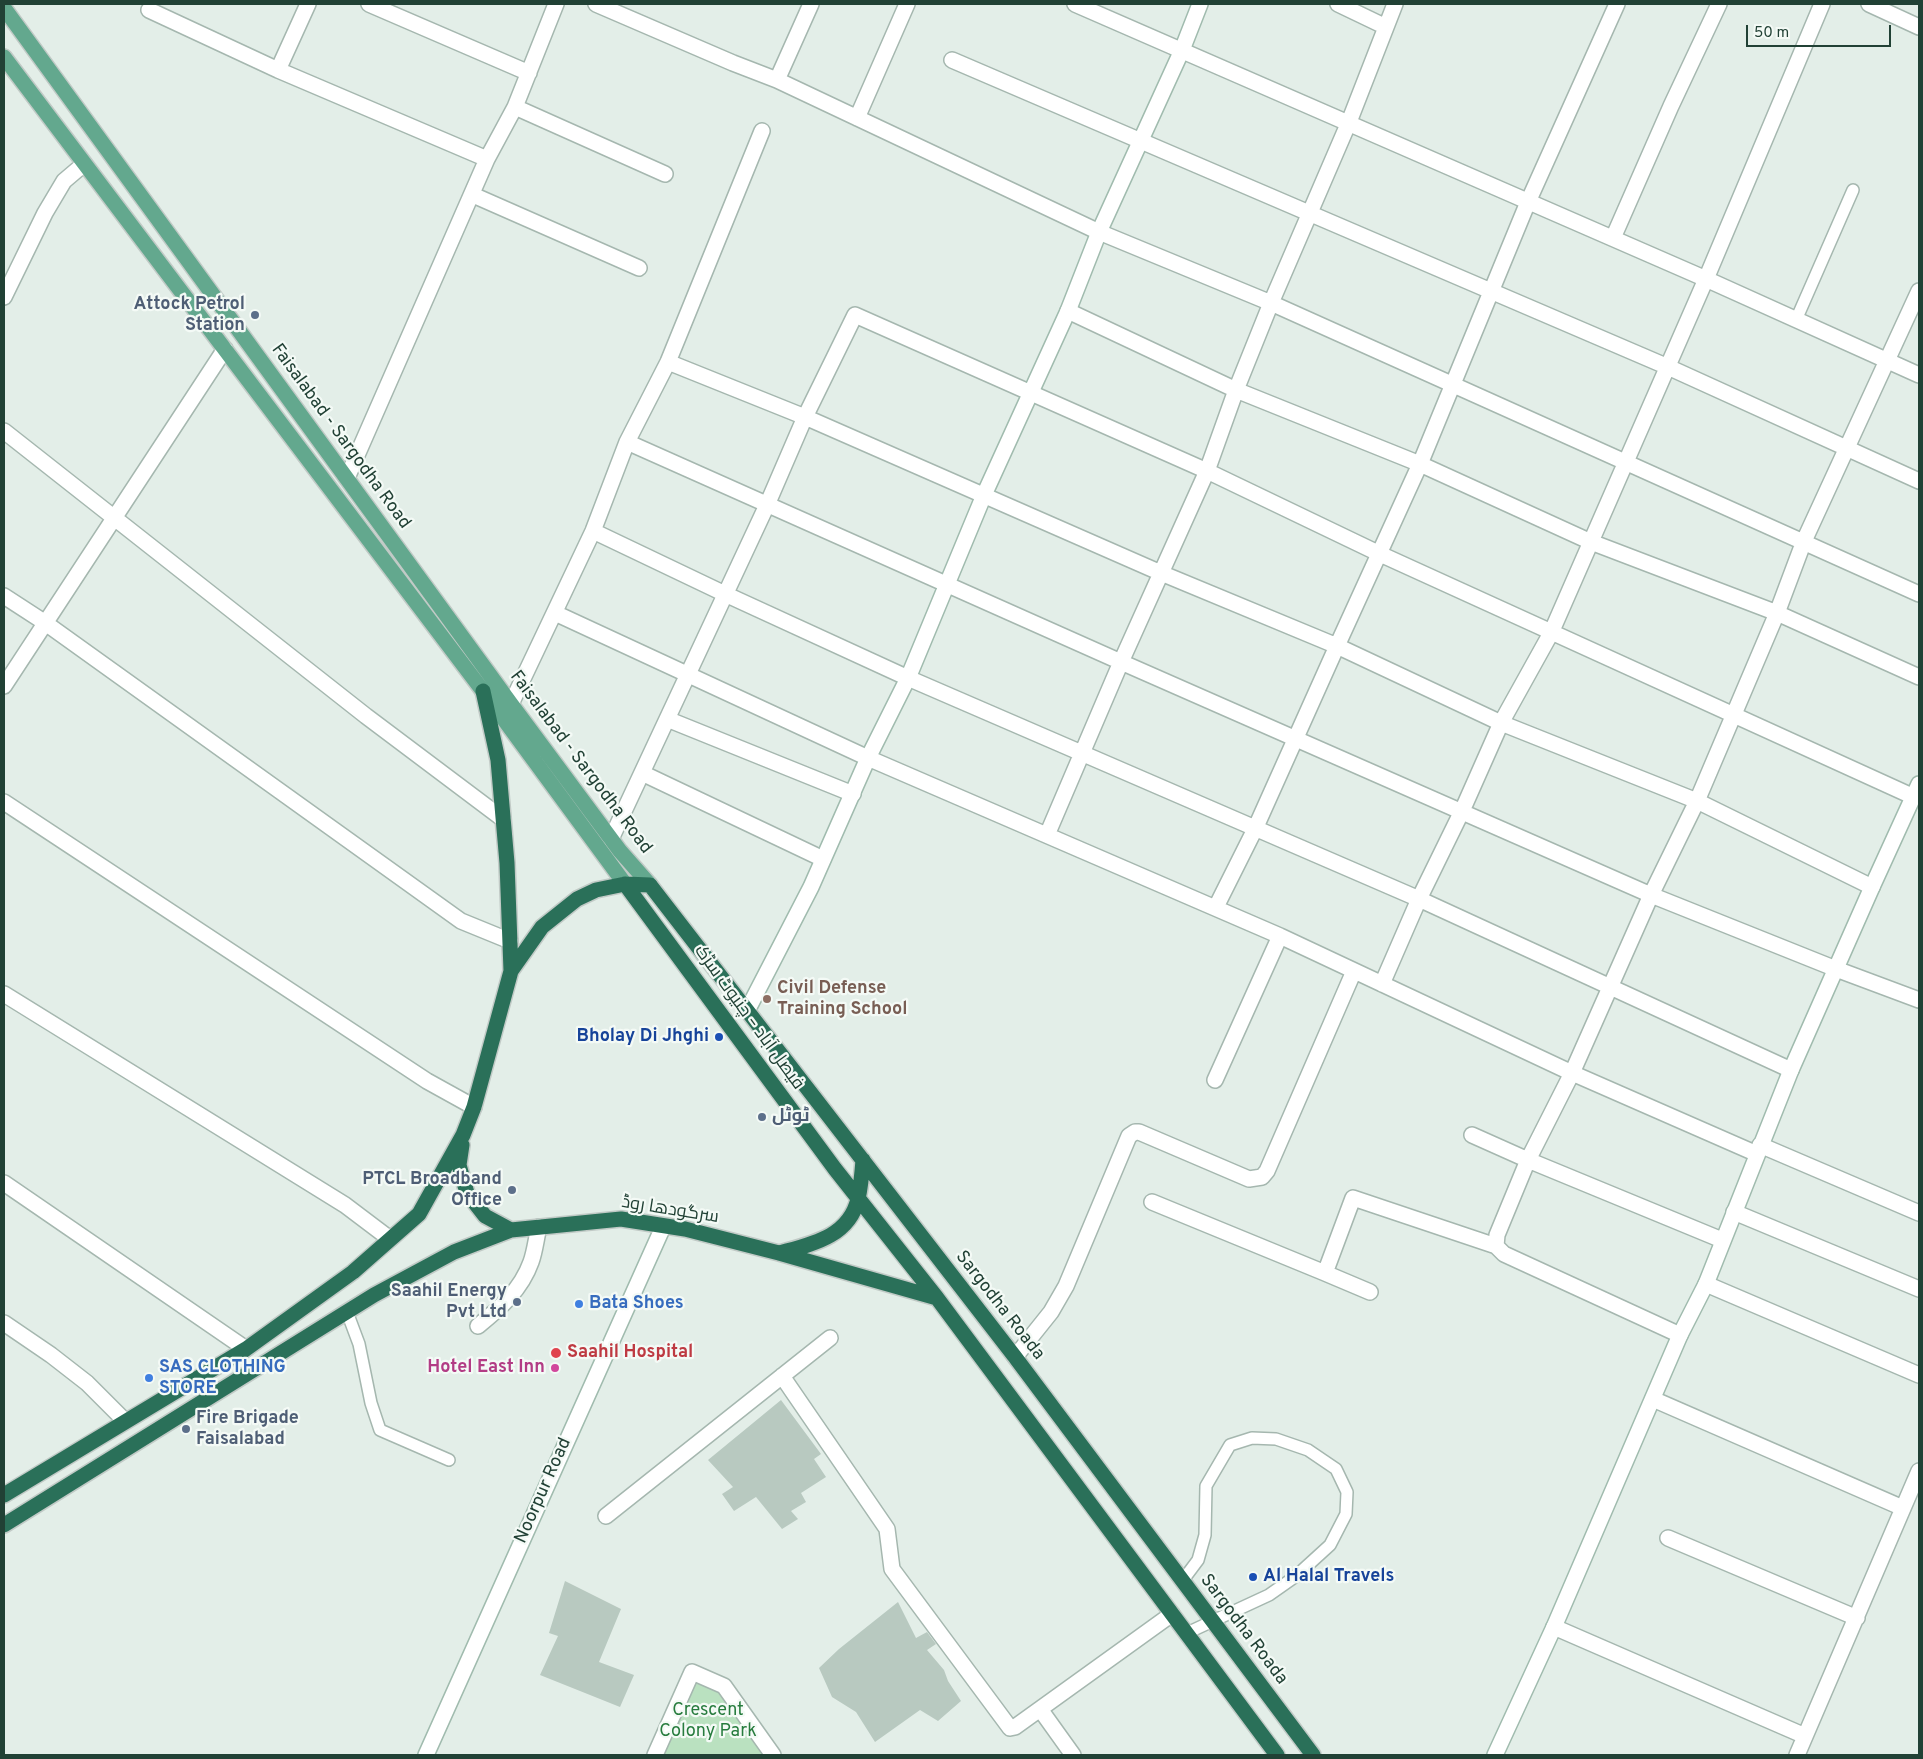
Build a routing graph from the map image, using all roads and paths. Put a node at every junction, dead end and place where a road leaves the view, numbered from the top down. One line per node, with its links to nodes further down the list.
1 (308, 4): 22 (street)
2 (369, 4): 23 (street)
3 (556, 4): 23 (street)
4 (596, 4): 24 (street)
5 (811, 4): 24 (street)
6 (907, 4): 26 (street)
7 (1075, 4): 19 (street)
8 (1200, 4): 19 (street)
9 (1338, 4): 17 (street)
10 (1395, 4): 17 (street)
11 (1617, 4): 35 (street)
12 (1719, 4): 38 (street)
13 (1822, 4): 40 (street)
14 (1869, 4): 18 (street)
15 (4, 8): 62 (main road, Faisalabad - Sargodha Road)
16 (149, 10): 22 (street)
17 (1386, 27): 27 (street)
18 (1919, 28)
19 (1182, 50): 27 (street); 29 (street)
20 (4, 57): 31 (main road, Faisalabad - Sargodha Road)
21 (952, 60): 29 (street)
22 (278, 70): 30 (street)
23 (529, 73): 25 (street)
24 (777, 80): 26 (street)
25 (515, 107): 30 (street); 32 (street)
26 (857, 118): 37 (street)
27 (1348, 122): 35 (street); 36 (street)
28 (762, 131): 49 (street)
29 (1141, 142): 36 (street); 37 (street)
30 (488, 159): 34 (street)
31 (84, 164): 43 (street); 47 (main road, Faisalabad - Sargodha Road)
32 (665, 174)
33 (1853, 190): 46 (lane)
34 (473, 195): 39 (street); 62 (street)
35 (1528, 202): 38 (street); 41 (street)
36 (1310, 214): 41 (street); 44 (street)
37 (1099, 232): 44 (street); 45 (street)
38 (1613, 238): 40 (street)
39 (639, 268)
40 (1706, 279): 46 (street); 50 (street)
41 (1493, 291): 50 (street); 52 (street)
42 (1919, 291): 48 (street)
43 (4, 297)
44 (1271, 303): 52 (street); 53 (street)
45 (1068, 311): 53 (street); 54 (street)
46 (1796, 320): 48 (street)
47 (225, 349): 66 (street); 86 (main road, Faisalabad - Sargodha Road)
48 (1887, 360): 51 (street); 58 (street)
49 (668, 362): 55 (street); 57 (street)
50 (1668, 367): 58 (street); 59 (street)
51 (1919, 375)
52 (1453, 385): 59 (street); 60 (street)
53 (1236, 390): 60 (street); 61 (street)
54 (1031, 394): 55 (street); 61 (street); 64 (street)
55 (805, 416): 64 (street); 65 (street)
56 (4, 431): 66 (street)
57 (628, 442): 65 (street); 67 (street)
58 (1847, 450): 63 (street); 68 (street)
59 (1625, 461): 68 (street); 69 (street)
60 (1420, 464): 69 (street); 70 (street)
61 (1207, 470): 70 (street); 71 (street)
62 (347, 478): 87 (main road, Faisalabad - Sargodha Road)
63 (1919, 481)
64 (984, 495): 71 (street); 72 (street)
65 (766, 505): 72 (street); 73 (street)
66 (114, 516): 78 (street); 100 (street)
67 (593, 531): 73 (street); 76 (street)
68 (1804, 541): 74 (street); 77 (street)
69 (1591, 542): 77 (street); 79 (street)
70 (1380, 554): 79 (street); 80 (street)
71 (1161, 573): 80 (street); 81 (street)
72 (947, 583): 81 (street); 84 (street)
73 (725, 594): 82 (street); 84 (street)
74 (1919, 594)
75 (4, 596): 78 (street)
76 (554, 613): 82 (street); 87 (street)
77 (1778, 613): 83 (street); 88 (street)
78 (44, 622): 85 (street); 112 (street)
79 (1551, 632): 88 (street); 90 (street)
80 (1337, 646): 90 (street); 91 (street)
81 (1120, 662): 91 (street); 92 (street)
82 (687, 675): 89 (street); 93 (street)
83 (1919, 677)
84 (908, 678): 92 (street); 93 (street)
85 (4, 686)
86 (483, 691): 100 (highway); 105 (main road, Faisalabad - Sargodha Road)
87 (511, 704): 103 (main road, Faisalabad - Sargodha Road)
88 (1733, 715): 95 (street); 97 (street)
89 (667, 719): 94 (street); 96 (street)
90 (1501, 723): 97 (street); 99 (street)
91 (1296, 738): 99 (street); 101 (street)
92 (1082, 752): 101 (street); 102 (street)
93 (868, 758): 96 (street); 102 (street)
94 (642, 773): 103 (street); 104 (street)
95 (1917, 791): 107 (street)
96 (853, 794): 104 (street)
97 (1697, 801): 107 (street); 108 (street)
98 (4, 802): 124 (street)
99 (1462, 812): 108 (street); 109 (street)
100 (504, 819): 112 (highway)
101 (1255, 829): 109 (street); 110 (street)
102 (1047, 835): 110 (street)
103 (611, 839): 106 (main road, Faisalabad - Sargodha Road)
104 (823, 859): 120 (street)
105 (625, 884): 106 (highway); 114 (highway); 131 (highway, فیصل آباد – چنیوٹ سڑک)
106 (650, 884): 120 (highway, Sargodha Roada)
107 (1872, 887): 113 (street)
108 (1651, 895): 113 (street); 117 (street)
109 (1419, 899): 116 (street); 117 (street)
110 (1216, 907): 111 (street)
111 (1280, 936): 115 (street); 123 (street)
112 (510, 941): 114 (highway)
113 (1836, 969): 119 (street); 121 (street)
114 (511, 971): 124 (highway)
115 (1354, 971): 116 (street); 153 (street)
116 (1382, 984): 122 (street)
117 (1610, 987): 121 (street); 122 (street)
118 (4, 994): 138 (street)
119 (1919, 1000)
120 (748, 1009): 128 (highway, Sargodha Roada)
121 (1791, 1070): 127 (street)
122 (1572, 1073): 127 (street); 129 (street)
123 (1215, 1080)
124 (474, 1108): 125 (highway)
125 (463, 1135): 137 (highway); 138 (highway)
126 (1472, 1135): 129 (street)
127 (1758, 1150): 133 (street); 134 (street)
128 (863, 1160): 131 (highway); 153 (highway, Sargodha Roada)
129 (1528, 1160): 139 (street); 140 (street)
130 (4, 1183): 152 (street)
131 (858, 1199): 141 (highway); 146 (highway)
132 (1152, 1202): 142 (street)
133 (1734, 1212): 139 (street); 144 (street)
134 (1919, 1213)
135 (663, 1227): 136 (highway, سرگودھا روڈ); 141 (highway, سرگودھا روڈ); 173 (street, Noorpur Road)
136 (539, 1228): 137 (highway, سرگودھا روڈ); 149 (street)
137 (512, 1230): 147 (highway, سرگودھا روڈ)
138 (390, 1239): 152 (highway)
139 (1722, 1240): 143 (street)
140 (1496, 1246): 142 (street); 150 (street)
141 (779, 1253): 146 (highway, سرگودھا روڈ)
142 (1324, 1273): 145 (street)
143 (1706, 1284): 150 (street); 154 (street)
144 (1919, 1288)
145 (1370, 1292)
146 (936, 1298): 166 (highway)
147 (347, 1312): 158 (lane); 163 (highway, سرگودھا روڈ)
148 (4, 1323): 157 (street)
149 (478, 1326)
150 (1680, 1335): 156 (street)
151 (830, 1338): 155 (street)
152 (246, 1349): 157 (highway)
153 (1015, 1357): 165 (highway, Sargodha Roada)
154 (1919, 1375)
155 (782, 1376): 162 (street); 171 (street)
156 (1653, 1399): 161 (street); 169 (street)
157 (125, 1421): 160 (highway)
158 (449, 1460)
159 (1919, 1471): 161 (street)
160 (7, 1489)
161 (1903, 1508): 167 (street)
162 (606, 1516)
163 (4, 1525)
164 (1668, 1538): 167 (street)
165 (1183, 1580): 168 (highway, Sargodha Roada); 168 (lane)
166 (1172, 1614): 170 (highway); 171 (street)
167 (1857, 1618): 172 (street)
168 (1213, 1620): 170 (lane); 178 (highway, Sargodha Roada)
169 (1554, 1627): 172 (street); 179 (street)
170 (1187, 1634): 177 (highway)
171 (1040, 1709): 176 (street)
172 (1805, 1736): 180 (street)
173 (426, 1755)
174 (655, 1755): 175 (street)
175 (773, 1755)
176 (1073, 1755)
177 (1277, 1755)
178 (1313, 1755)
179 (1495, 1755)
180 (1797, 1755)

